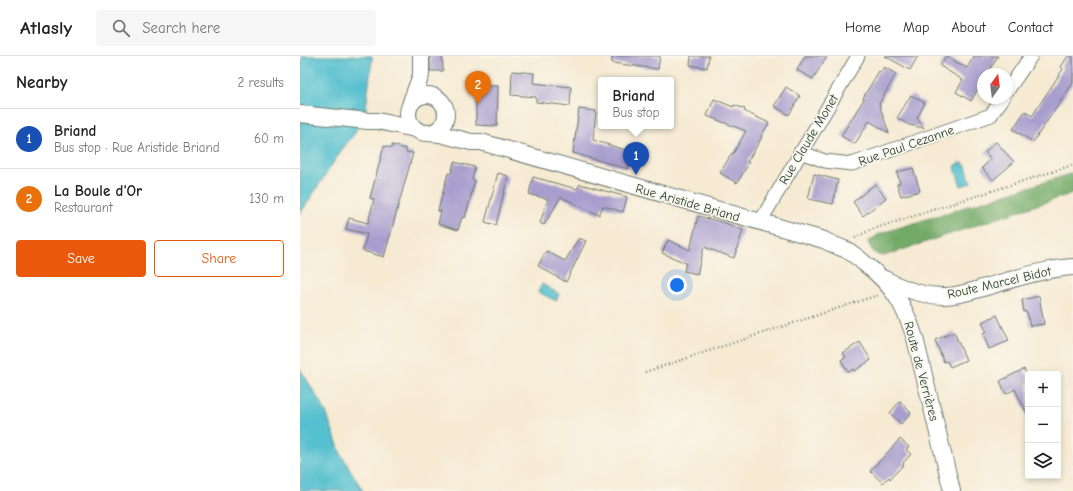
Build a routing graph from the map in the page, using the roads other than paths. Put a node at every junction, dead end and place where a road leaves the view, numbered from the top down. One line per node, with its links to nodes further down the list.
1 (421, 56): 6 (street)
2 (858, 56): 12 (street, Rue Claude Monet)
3 (1031, 56): 4 (street)
4 (1013, 82)
5 (998, 104): 12 (street, Rue Paul Cezanne)
6 (410, 105): 8 (street); 9 (street); 10 (street)
7 (300, 114): 9 (street, Rue Aristide Briand)
8 (446, 116): 10 (street); 11 (street, Rue Aristide Briand)
9 (373, 121): 10 (street, Rue Aristide Briand)
10 (421, 131): 11 (street, Rue Aristide Briand)
11 (480, 142): 13 (street, Rue Aristide Briand)
12 (800, 152): 13 (street, Rue Claude Monet)
13 (760, 222): 14 (street, Rue Aristide Briand)
14 (843, 249): 16 (street, Route de Verrières)
15 (1073, 267): 16 (street, Route Marcel Bidot)
16 (880, 276): 17 (street, Route de Verrières)
17 (952, 491)

